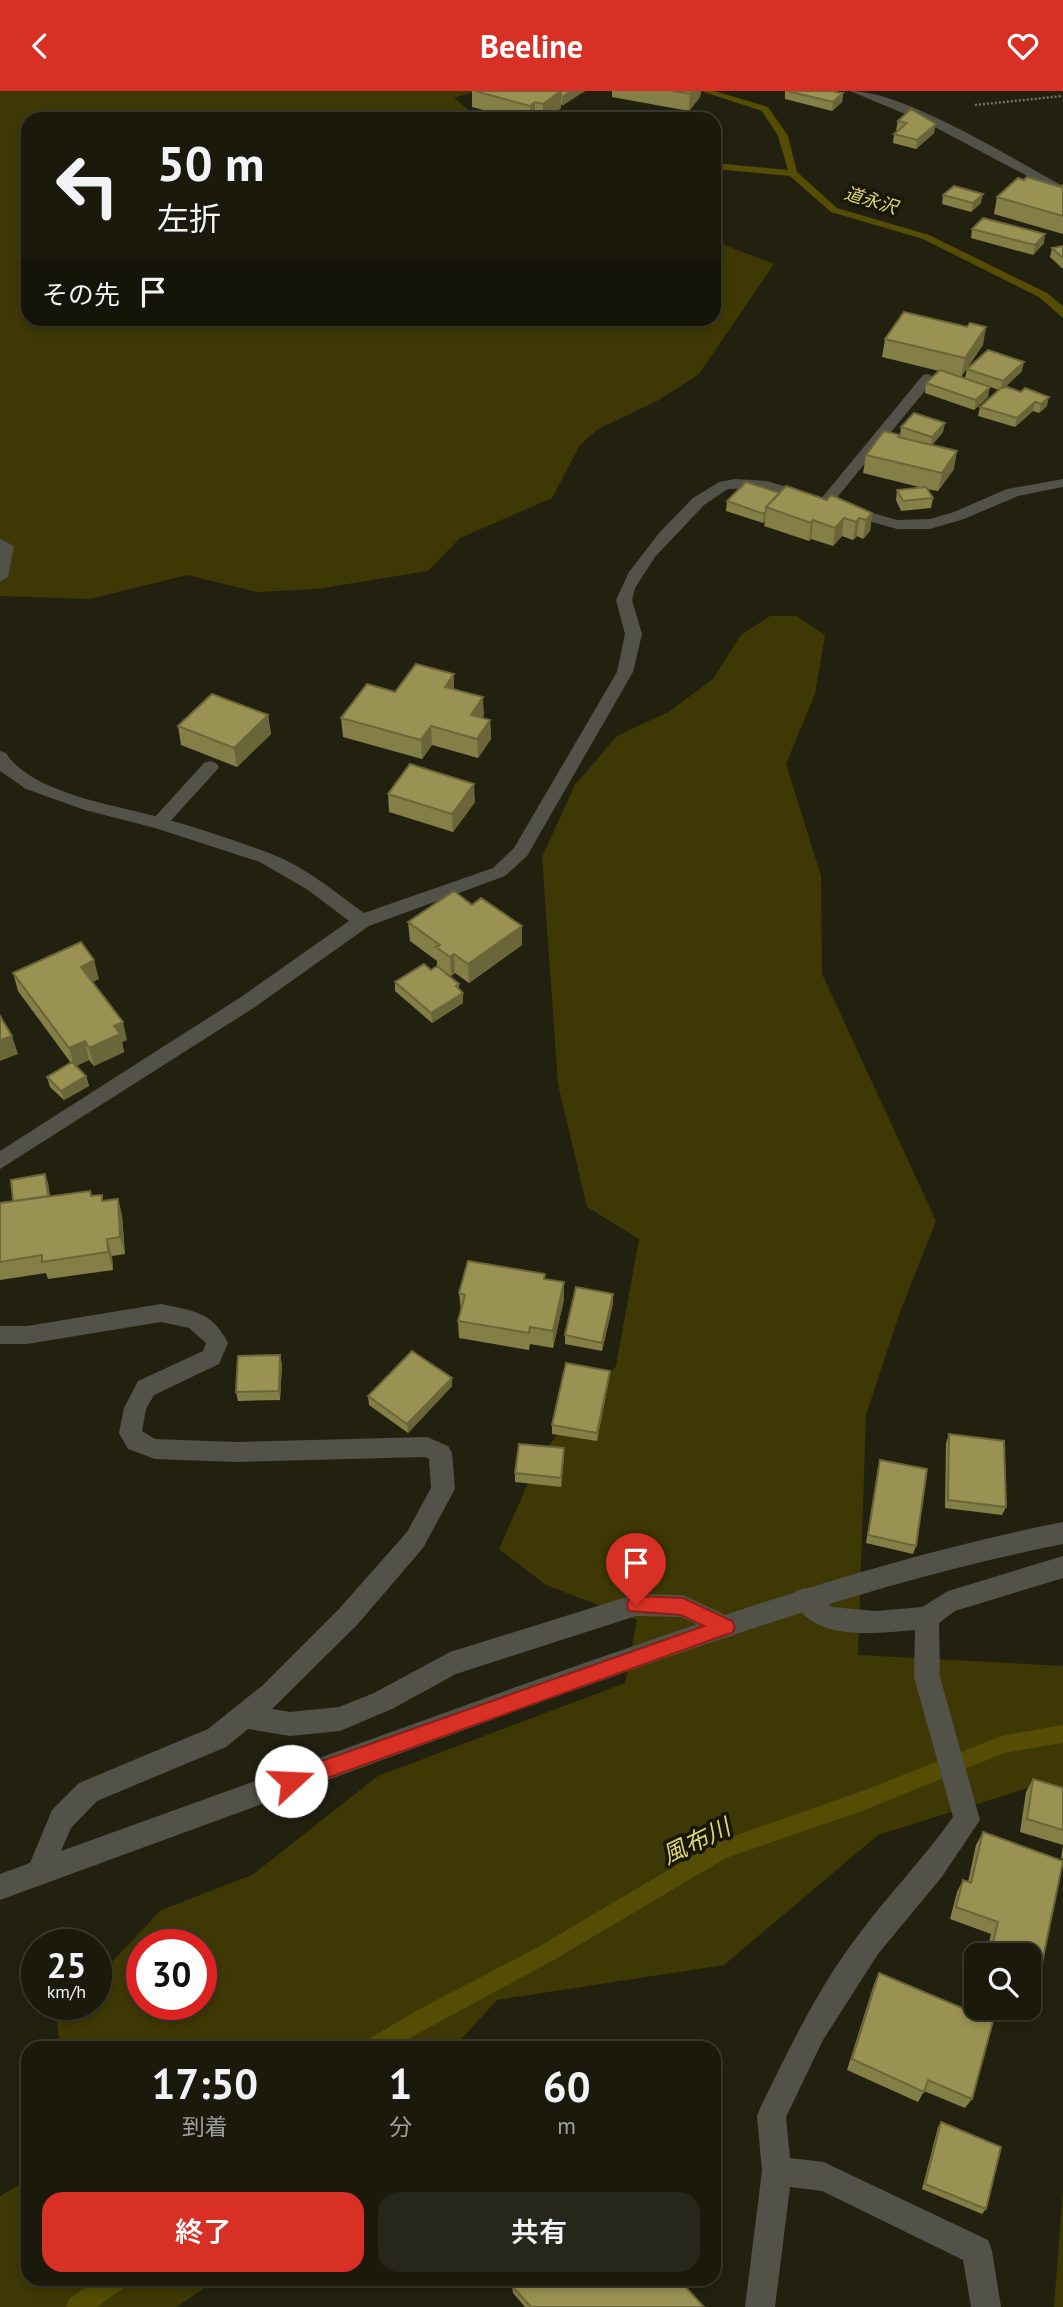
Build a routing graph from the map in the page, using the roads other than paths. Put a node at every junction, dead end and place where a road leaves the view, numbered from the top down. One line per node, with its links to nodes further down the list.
1 (856, 91): 2 (street)
2 (1063, 191)
3 (928, 378): 5 (street)
4 (1063, 483): 5 (street)
5 (825, 503): 11 (street)
6 (0, 544): 7 (street)
7 (0, 577)
8 (0, 757): 10 (street)
9 (210, 767): 10 (street)
10 (159, 823): 11 (street)
11 (362, 921): 12 (street)
12 (0, 1161)
13 (0, 1335): 19 (street)
14 (1063, 1533): 16 (street)
15 (1063, 1567): 17 (street)
16 (805, 1599): 17 (street); 18 (street)
17 (927, 1618): 22 (street)
18 (725, 1627): 19 (street); 20 (street)
19 (243, 1716): 20 (street)
20 (40, 1872): 21 (street)
21 (0, 1887)
22 (777, 2171): 23 (street); 24 (street)
23 (760, 2307)
24 (986, 2307)

